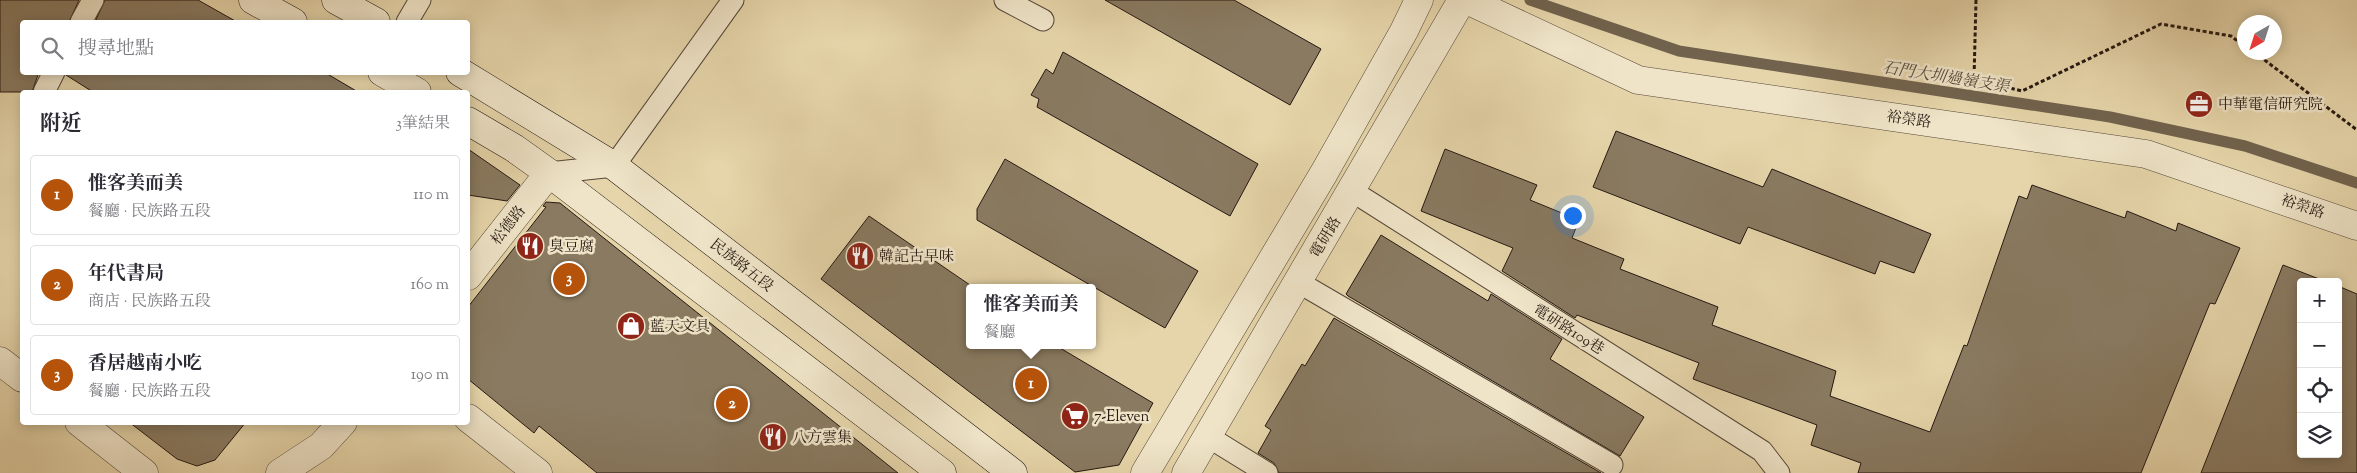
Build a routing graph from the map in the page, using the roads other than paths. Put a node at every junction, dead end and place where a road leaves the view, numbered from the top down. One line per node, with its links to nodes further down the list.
1 (93, 0): 10 (lane)
2 (253, 0): 11 (street)
3 (336, 0): 12 (street)
4 (420, 0): 13 (lane)
5 (733, 0): 21 (lane)
6 (1005, 0): 14 (lane)
7 (1419, 0): 39 (street)
8 (1462, 0): 23 (street, 電研路)
9 (1467, 0): 24 (street, 裕榮路)
10 (82, 20)
11 (289, 20)
12 (372, 20)
13 (408, 20)
14 (1043, 20)
15 (52, 75): 18 (lane)
16 (387, 75): 19 (street)
17 (465, 75): 21 (street, 民族路五段)
18 (45, 90)
19 (414, 90)
20 (470, 122): 22 (street)
21 (614, 166): 22 (lane); 38 (street, 民族路五段)
22 (549, 174): 25 (street, 松德路); 37 (street)
23 (1352, 191): 26 (street, 電研路); 42 (lane, 電研路109巷)
24 (2357, 226)
25 (470, 273)
26 (1298, 282): 32 (street, 電研路); 33 (lane)
27 (0, 361): 28 (street)
28 (20, 376)
29 (470, 420): 36 (street)
30 (83, 425): 34 (street)
31 (340, 425): 35 (street)
32 (1207, 436): 40 (street, 電研路); 41 (lane)
33 (1612, 464)
34 (144, 473)
35 (280, 473)
36 (538, 473)
37 (942, 473)
38 (1013, 473)
39 (1145, 473)
40 (1186, 473)
41 (1267, 473)
42 (1778, 473)

